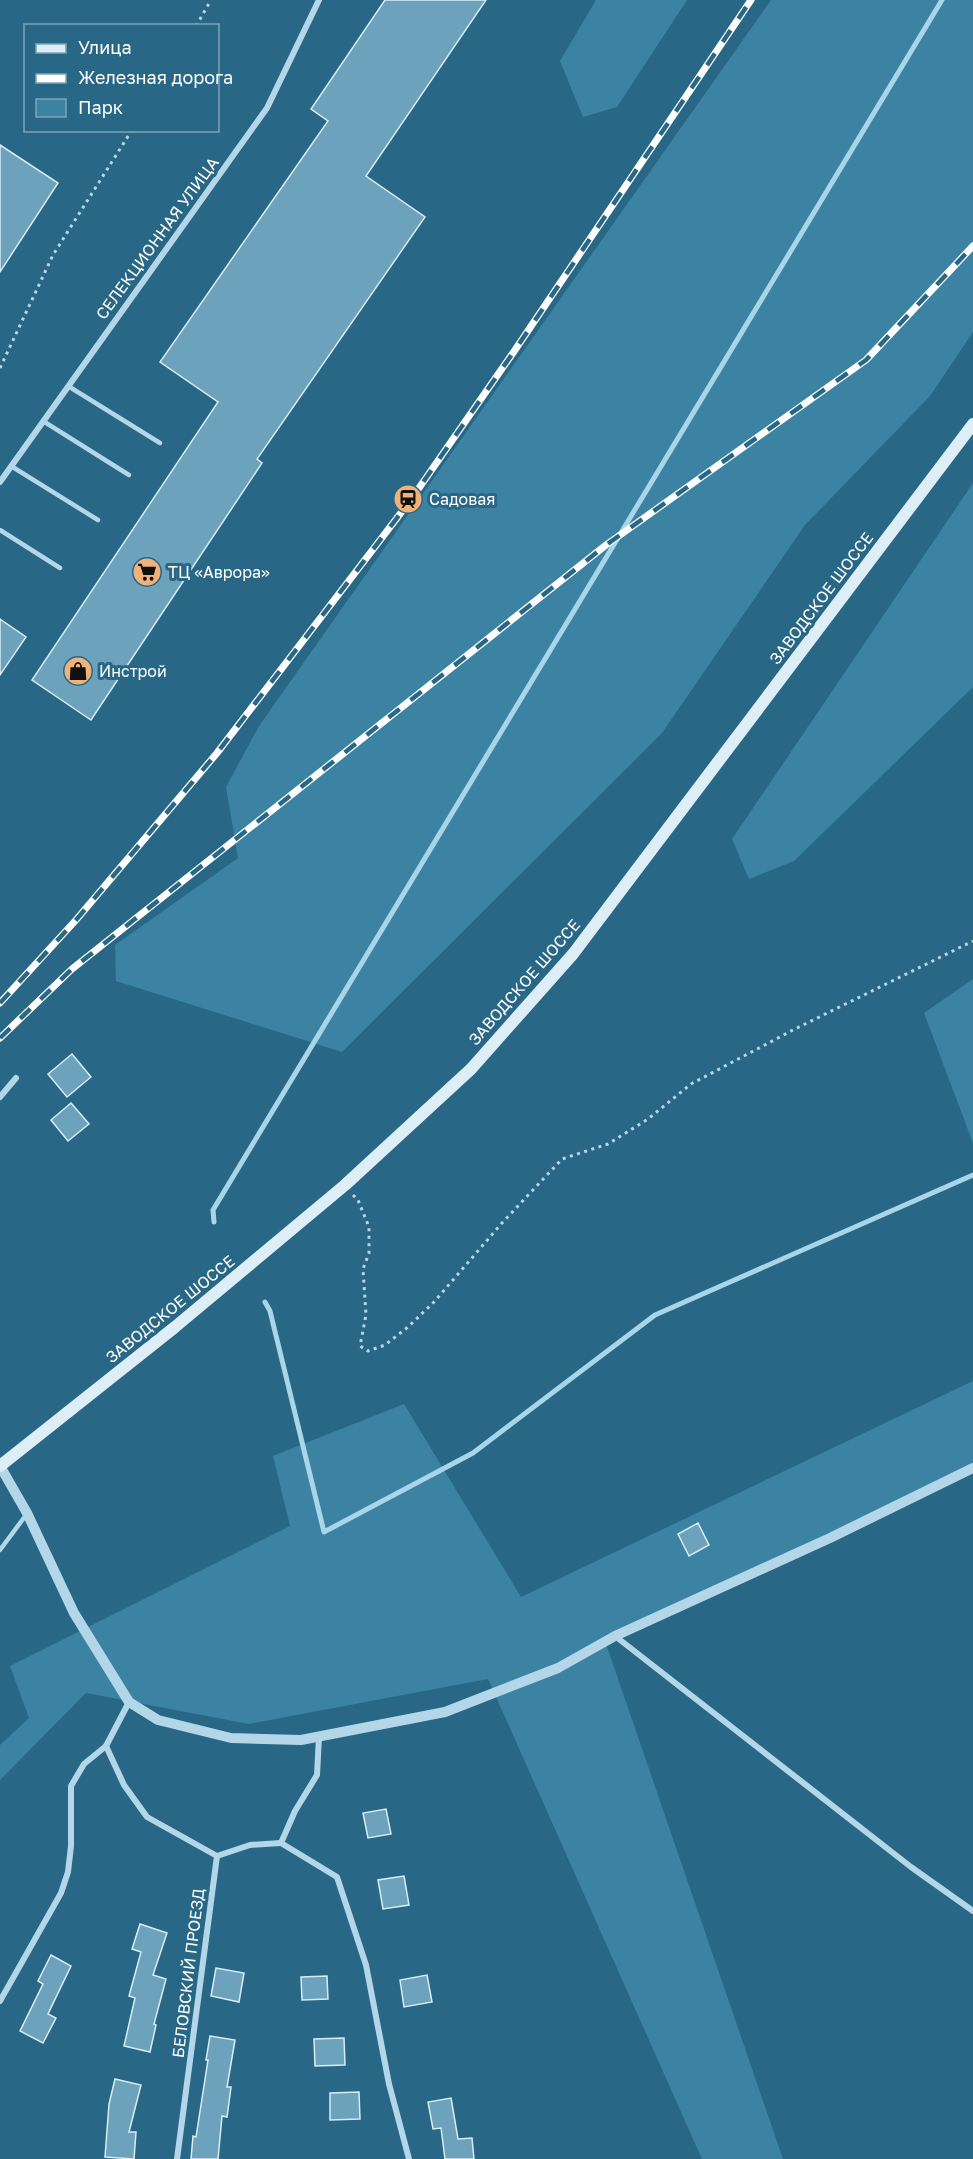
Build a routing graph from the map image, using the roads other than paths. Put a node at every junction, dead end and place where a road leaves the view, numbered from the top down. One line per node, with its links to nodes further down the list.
1 (319, 0): 2 (street, СЕЛЕКЦИОННАЯ УЛИЦА)
2 (68, 386): 3 (street, СЕЛЕКЦИОННАЯ УЛИЦА); 5 (lane)
3 (43, 421): 6 (street, СЕЛЕКЦИОННАЯ УЛИЦА); 7 (lane)
4 (973, 424): 14 (main road, ЗАВОДСКОЕ ШОССЕ)
5 (160, 443)
6 (11, 466): 8 (street, СЕЛЕКЦИОННАЯ УЛИЦА); 9 (lane)
7 (129, 476)
8 (0, 482)
9 (98, 520)
10 (0, 530): 11 (lane)
11 (60, 568)
12 (16, 1078): 13 (street)
13 (0, 1097)
14 (0, 1466): 16 (street)
15 (973, 1468): 18 (street)
16 (27, 1513): 17 (lane); 19 (street)
17 (0, 1550)
18 (615, 1636): 20 (street); 24 (street)
19 (129, 1702): 20 (street); 21 (street)
20 (319, 1737): 22 (street)
21 (106, 1746): 23 (street); 25 (street)
22 (281, 1843): 23 (street); 27 (street)
23 (217, 1856): 26 (street, БЕЛОВСКИЙ ПРОЕЗД)
24 (973, 1911)
25 (0, 2001)
26 (177, 2159)
27 (409, 2159)

